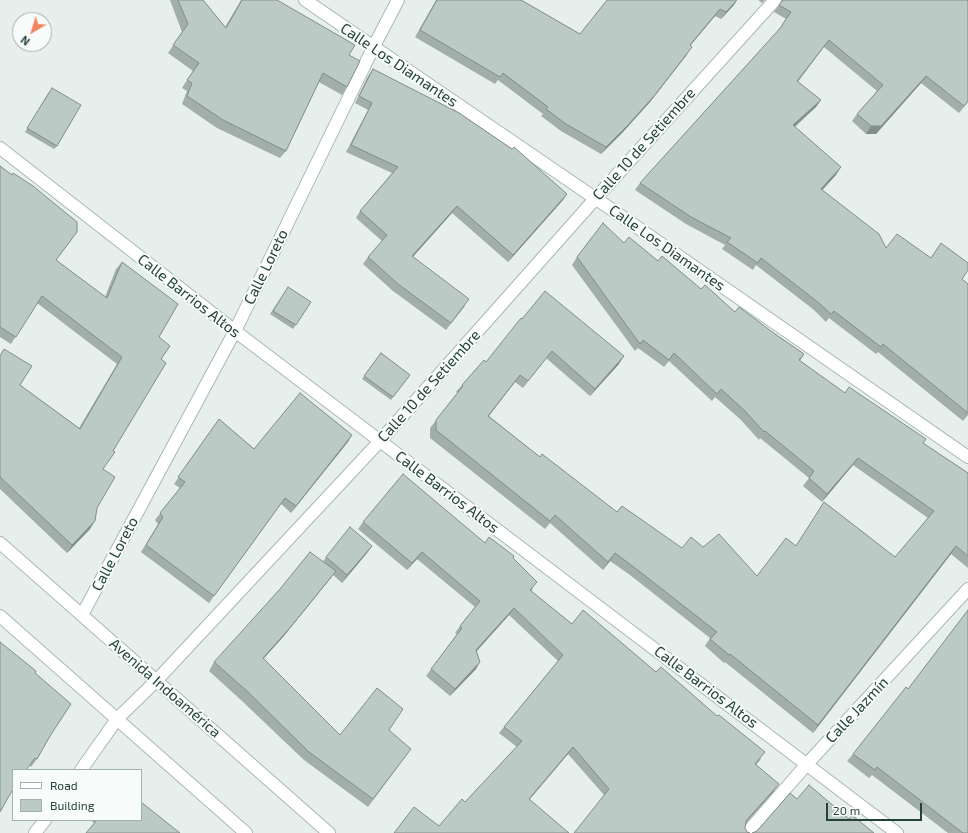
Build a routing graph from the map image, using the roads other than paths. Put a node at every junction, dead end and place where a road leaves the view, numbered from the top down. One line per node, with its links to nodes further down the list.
1 (305, 0): 4 (street, Calle Los Diamantes)
2 (398, 0): 4 (street, Calle Loreto)
3 (775, 0): 6 (street, Calle 10 de Setiembre)
4 (373, 48): 6 (street, Calle Los Diamantes); 7 (street, Calle Loreto)
5 (0, 148): 7 (street, Calle Barrios Altos)
6 (595, 199): 8 (street, Calle 10 de Setiembre); 9 (street, Calle Los Diamantes)
7 (235, 331): 8 (street, Calle Barrios Altos); 13 (street, Calle Loreto)
8 (380, 441): 14 (street, Calle 10 de Setiembre); 16 (street, Calle Barrios Altos)
9 (968, 457)
10 (0, 543): 13 (street, Avenida Indoamérica)
11 (968, 589): 16 (street, Calle Jazmín)
12 (0, 616): 15 (street)
13 (82, 616): 14 (street, Avenida Indoamérica)
14 (156, 681): 15 (street, Calle 10 de Setiembre); 21 (street, Avenida Indoamérica)
15 (117, 719): 17 (street, Calle 10 de Setiembre); 20 (street)
16 (807, 764): 22 (street, Calle Jazmín); 23 (street, Calle Barrios Altos)
17 (82, 769)
18 (44, 821): 19 (street)
19 (35, 833)
20 (246, 833)
21 (330, 833)
22 (747, 833)
23 (897, 833)

